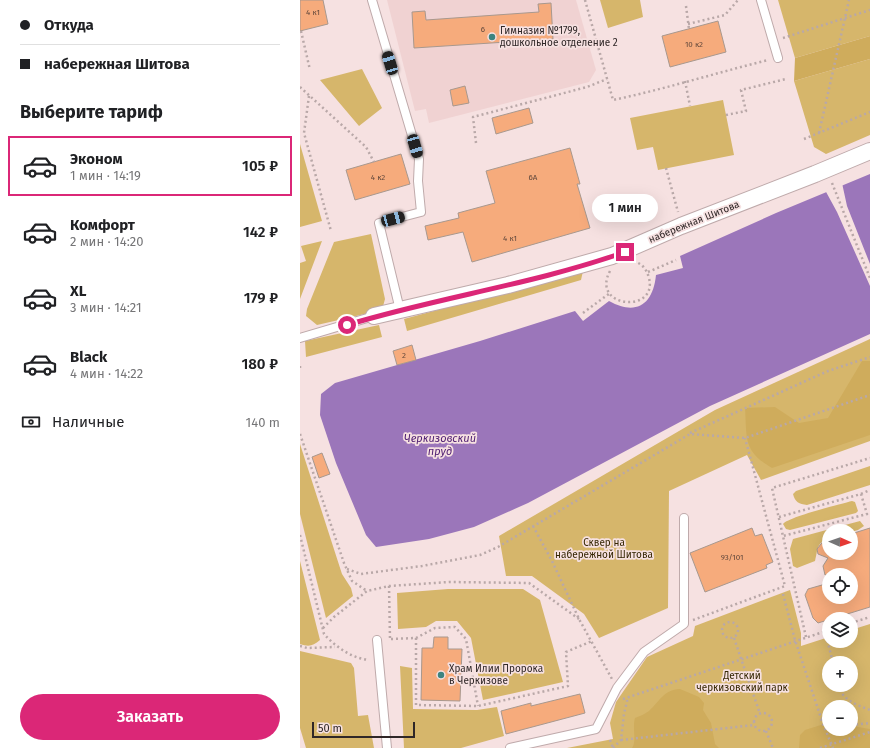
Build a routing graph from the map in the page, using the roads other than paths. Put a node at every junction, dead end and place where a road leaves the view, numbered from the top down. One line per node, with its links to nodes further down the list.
1 (372, 0): 5 (lane)
2 (761, 0): 3 (lane)
3 (778, 58)
4 (870, 151): 5 (street, набережная Шитова)
5 (400, 310): 6 (street, набережная Шитова)
6 (374, 316): 7 (lane)
7 (300, 338)
8 (684, 518): 11 (lane)
9 (377, 640): 10 (lane)
10 (386, 748)
11 (510, 748)

